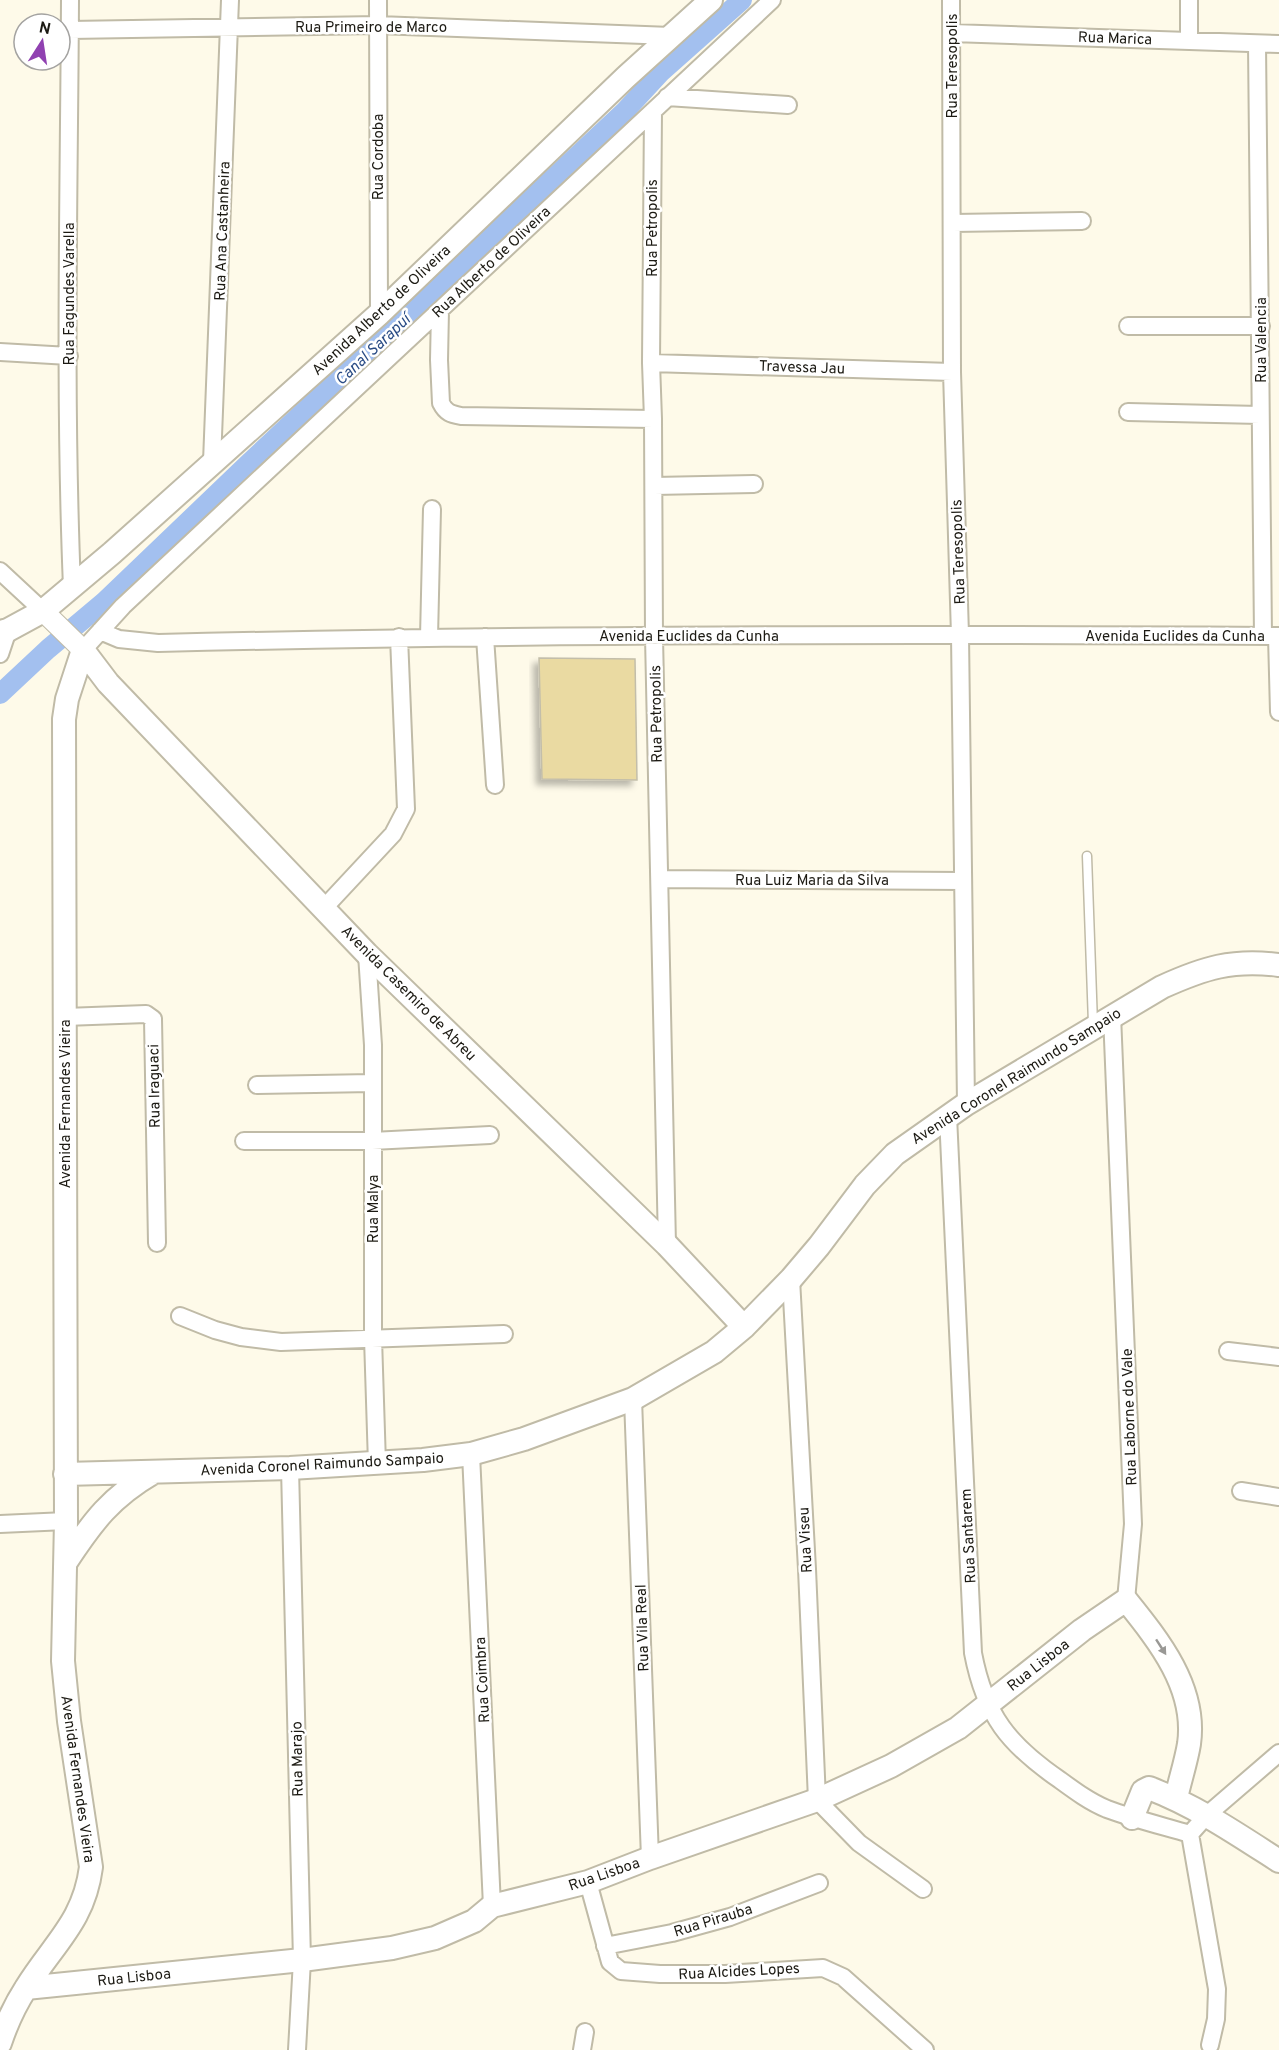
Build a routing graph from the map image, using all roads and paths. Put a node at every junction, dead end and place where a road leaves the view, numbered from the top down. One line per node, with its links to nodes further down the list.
1 (230, 0): 8 (street, Rua Ana Castanheira)
2 (378, 0): 7 (street, Rua Cordoba)
3 (711, 0): 11 (main road, Avenida Alberto de Oliveira)
4 (772, 0): 16 (street, Rua Alberto de Oliveira)
5 (951, 0): 10 (street, Rua Teresopolis)
6 (1189, 0): 12 (street)
7 (378, 25): 8 (street, Rua Primeiro de Marco); 11 (street, Rua Primeiro de Marco); 22 (street, Rua Cordoba)
8 (230, 27): 9 (street, Rua Primeiro de Marco); 34 (street, Rua Ana Castanheira)
9 (72, 30)
10 (952, 33): 12 (street, Rua Marica); 20 (street, Rua Teresopolis)
11 (671, 36): 22 (main road, Avenida Alberto de Oliveira)
12 (1189, 40): 13 (street, Rua Marica)
13 (1257, 44): 14 (street, Rua Marica); 24 (street, Rua Valencia)
14 (1279, 44)
15 (70, 72): 26 (street, Rua Fagundes Varella)
16 (667, 97): 17 (street); 18 (street, Rua Alberto de Oliveira)
17 (788, 105)
18 (653, 111): 21 (street, Rua Alberto de Oliveira); 27 (street, Rua Petropolis)
19 (1082, 221): 20 (street)
20 (953, 224): 30 (street, Rua Teresopolis)
21 (440, 310): 33 (street); 44 (street, Rua Alberto de Oliveira)
22 (379, 314): 34 (main road, Avenida Alberto de Oliveira)
23 (1128, 326): 24 (street)
24 (1261, 326): 28 (street, Rua Valencia)
25 (0, 352): 26 (street)
26 (69, 356): 41 (street, Rua Fagundes Varella)
27 (651, 363): 30 (street, Travessa Jau); 33 (street, Rua Petropolis)
28 (1262, 364): 29 (street); 32 (street, Rua Valencia)
29 (1279, 364)
30 (952, 372): 45 (street, Rua Teresopolis)
31 (1128, 412): 32 (street)
32 (1260, 415): 36 (street, Rua Valencia)
33 (653, 419): 38 (street, Rua Petropolis)
34 (212, 462): 41 (main road, Avenida Alberto de Oliveira)
35 (1279, 480): 36 (street)
36 (1262, 481): 46 (street, Rua Valencia)
37 (754, 483): 38 (street)
38 (654, 486): 50 (street, Rua Petropolis)
39 (432, 509): 48 (street)
40 (0, 571): 42 (street)
41 (72, 587): 42 (main road, Avenida Alberto de Oliveira)
42 (49, 617): 43 (main road); 51 (street)
43 (4, 631): 52 (street)
44 (100, 631): 47 (street, Avenida Euclides da Cunha); 51 (street, Rua Alberto de Oliveira)
45 (960, 635): 46 (street, Avenida Euclides da Cunha); 50 (street, Avenida Euclides da Cunha); 57 (street, Rua Teresopolis)
46 (1273, 636): 53 (street, Rua Valencia)
47 (399, 637): 48 (street, Avenida Euclides da Cunha); 58 (street)
48 (429, 637): 49 (street, Avenida Euclides da Cunha)
49 (485, 637): 50 (street, Avenida Euclides da Cunha); 54 (street)
50 (654, 637): 56 (street, Rua Petropolis)
51 (79, 645): 58 (main road, Avenida Casemiro de Abreu); 62 (main road, Avenida Fernandes Vieira)
52 (0, 654)
53 (1279, 712)
54 (495, 785)
55 (1087, 856): 63 (lane)
56 (660, 879): 57 (street, Rua Luiz Maria da Silva); 71 (street, Rua Petropolis)
57 (963, 881): 66 (street, Rua Teresopolis)
58 (324, 908): 59 (main road, Avenida Casemiro de Abreu)
59 (368, 954): 64 (street, Rua Malya); 71 (main road, Avenida Casemiro de Abreu)
60 (1279, 965): 61 (main road, Avenida Coronel Raimundo Sampaio)
61 (1113, 1015): 63 (main road, Avenida Coronel Raimundo Sampaio); 90 (street, Rua Laborne do Vale)
62 (65, 1017): 70 (street, Rua Iraguaci); 84 (main road, Avenida Fernandes Vieira)
63 (1093, 1028): 66 (main road, Avenida Coronel Raimundo Sampaio)
64 (372, 1083): 65 (street); 68 (street, Rua Malya)
65 (257, 1085)
66 (957, 1110): 72 (main road, Avenida Coronel Raimundo Sampaio); 91 (street, Rua Santarem)
67 (490, 1135): 68 (street)
68 (372, 1140): 69 (street); 76 (street, Rua Malya)
69 (244, 1141)
70 (157, 1243)
71 (667, 1245): 74 (main road, Avenida Casemiro de Abreu)
72 (790, 1279): 74 (main road, Avenida Coronel Raimundo Sampaio); 94 (street, Rua Viseu)
73 (180, 1316): 76 (street)
74 (744, 1327): 79 (main road, Avenida Coronel Raimundo Sampaio)
75 (504, 1334): 76 (street)
76 (373, 1338): 81 (street, Rua Malya)
77 (1228, 1351): 78 (street)
78 (1279, 1357)
79 (633, 1399): 80 (main road, Avenida Coronel Raimundo Sampaio); 98 (street, Rua Vila Real)
80 (471, 1454): 81 (main road, Avenida Coronel Raimundo Sampaio); 103 (street, Rua Coimbra)
81 (377, 1464): 82 (main road, Avenida Coronel Raimundo Sampaio)
82 (290, 1468): 83 (main road, Avenida Coronel Raimundo Sampaio); 105 (street, Rua Marajo)
83 (156, 1472): 84 (main road, Avenida Coronel Raimundo Sampaio); 89 (main road)
84 (65, 1474): 87 (main road, Avenida Fernandes Vieira)
85 (1241, 1491): 86 (street)
86 (1279, 1497)
87 (66, 1521): 88 (street); 89 (main road, Avenida Fernandes Vieira)
88 (0, 1524)
89 (66, 1562): 106 (main road, Avenida Fernandes Vieira)
90 (1126, 1600): 91 (main road, Rua Lisboa); 93 (main road, one-way to 93)
91 (987, 1705): 94 (main road, Rua Lisboa); 96 (street, Rua Santarem)
92 (1279, 1753): 95 (street)
93 (1176, 1798): 95 (main road); 96 (main road)
94 (817, 1800): 98 (main road, Rua Lisboa); 102 (street)
95 (1207, 1815): 97 (street); 99 (main road)
96 (1132, 1818): 97 (street, Rua Santarem)
97 (1191, 1834): 109 (street)
98 (650, 1858): 100 (main road, Rua Lisboa)
99 (1279, 1861)
100 (588, 1882): 103 (main road, Rua Lisboa); 104 (street, Rua Alcides Lopes)
101 (819, 1883): 104 (street, Rua Pirauba)
102 (923, 1889)
103 (492, 1906): 105 (main road, Rua Lisboa)
104 (605, 1946): 112 (street, Rua Alcides Lopes)
105 (302, 1960): 106 (main road, Rua Lisboa); 110 (street, Rua Marajo)
106 (26, 1988): 108 (main road, Avenida Fernandes Vieira)
107 (585, 2032): 111 (street)
108 (0, 2043)
109 (1209, 2045)
110 (297, 2050)
111 (582, 2050)
112 (925, 2050)

